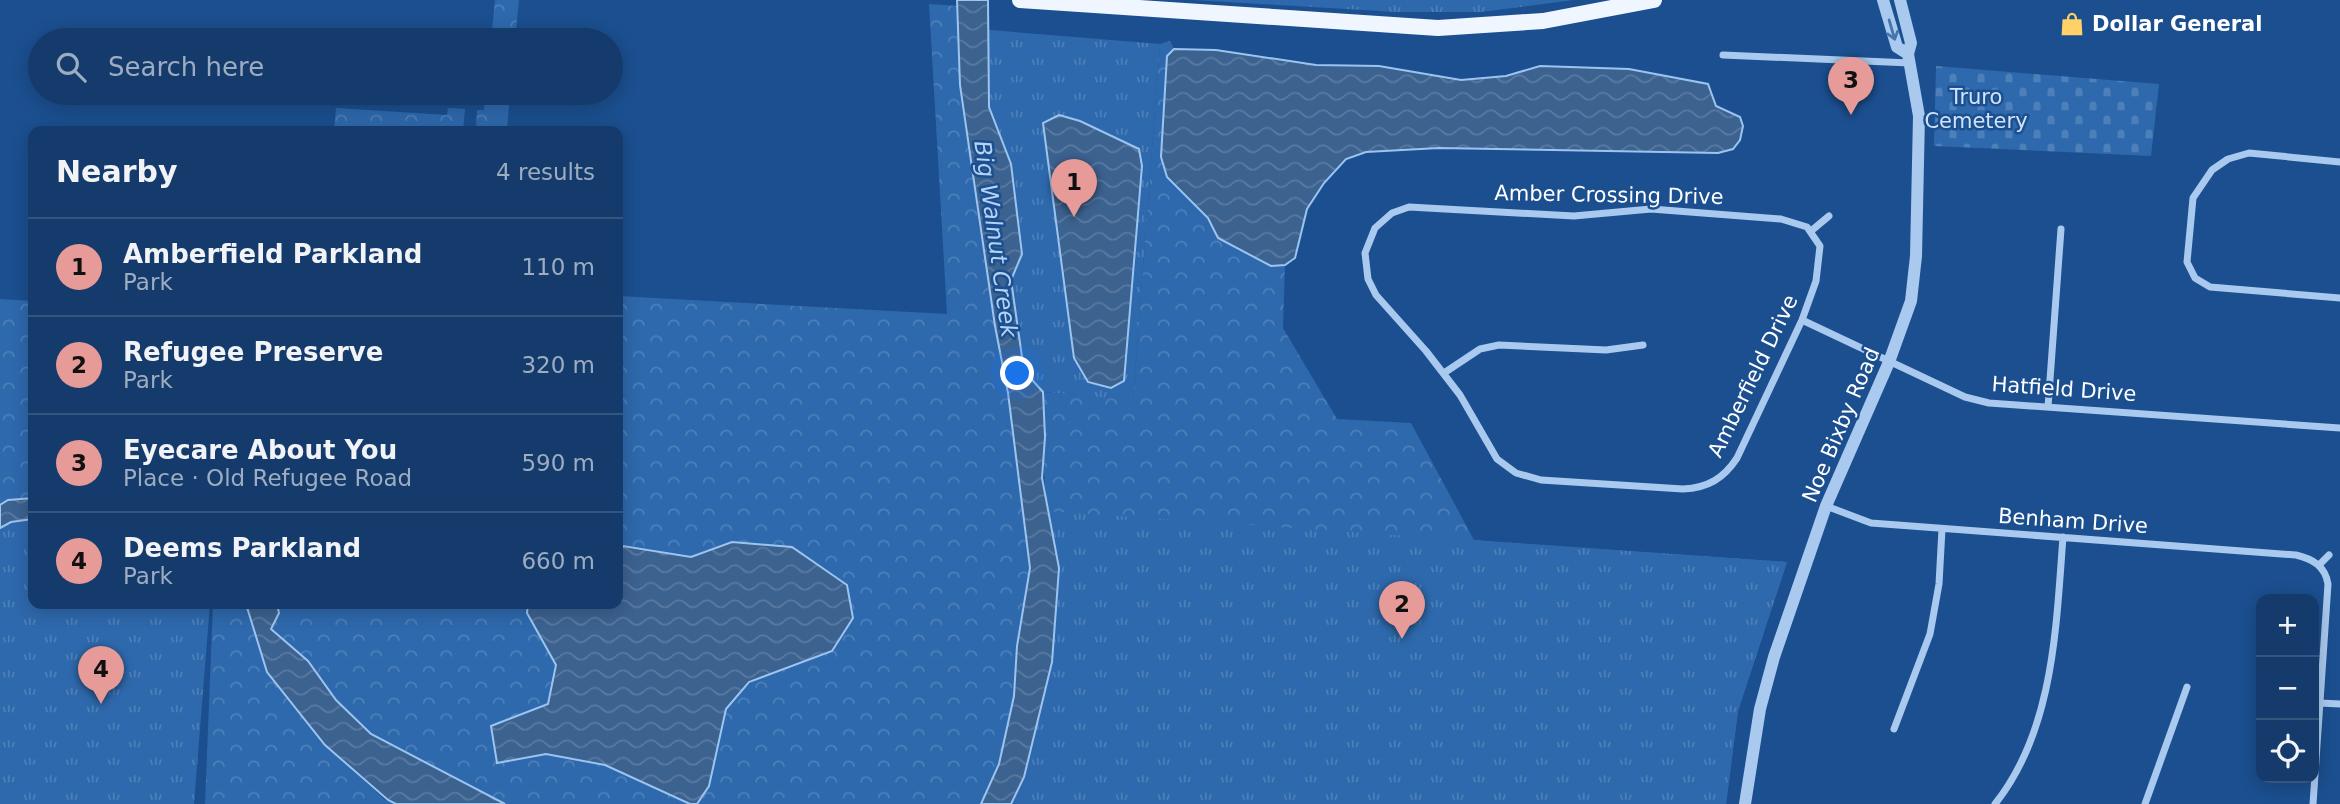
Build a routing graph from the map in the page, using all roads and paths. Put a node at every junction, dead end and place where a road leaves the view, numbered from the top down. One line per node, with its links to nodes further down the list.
1 (1020, 0): 5 (main road)
2 (1654, 0): 5 (main road)
3 (1883, 0): 7 (street, Noe Bixby Road, one-way to 7)
4 (1900, 0): 7 (street, Noe Bixby Road)
5 (1030, 1)
6 (1723, 55): 7 (street)
7 (1909, 59): 15 (street, Noe Bixby Road)
8 (2340, 162): 12 (street)
9 (1829, 216): 11 (street)
10 (2061, 229): 17 (street)
11 (1811, 231): 13 (street, Amberfield Drive); 16 (street, Amber Crossing Drive)
12 (2340, 298)
13 (1802, 320): 15 (street, Hatfield Drive); 16 (street, Amberfield Drive)
14 (1643, 345): 16 (street)
15 (1889, 362): 17 (street, Hatfield Drive); 19 (street, Noe Bixby Road)
16 (1444, 373)
17 (2048, 407): 18 (street, Hatfield Drive)
18 (2340, 428)
19 (1825, 506): 20 (street, Benham Drive); 28 (street, Noe Bixby Road)
20 (1942, 529): 21 (street, Benham Drive); 27 (street)
21 (2063, 537): 23 (street, Benham Drive); 29 (street)
22 (2329, 555): 23 (street)
23 (2319, 565): 25 (street)
24 (2187, 687): 30 (street)
25 (2320, 703): 26 (street); 31 (street)
26 (2340, 704)
27 (1894, 729)
28 (1745, 804)
29 (1995, 804)
30 (2145, 804)
31 (2312, 804)

